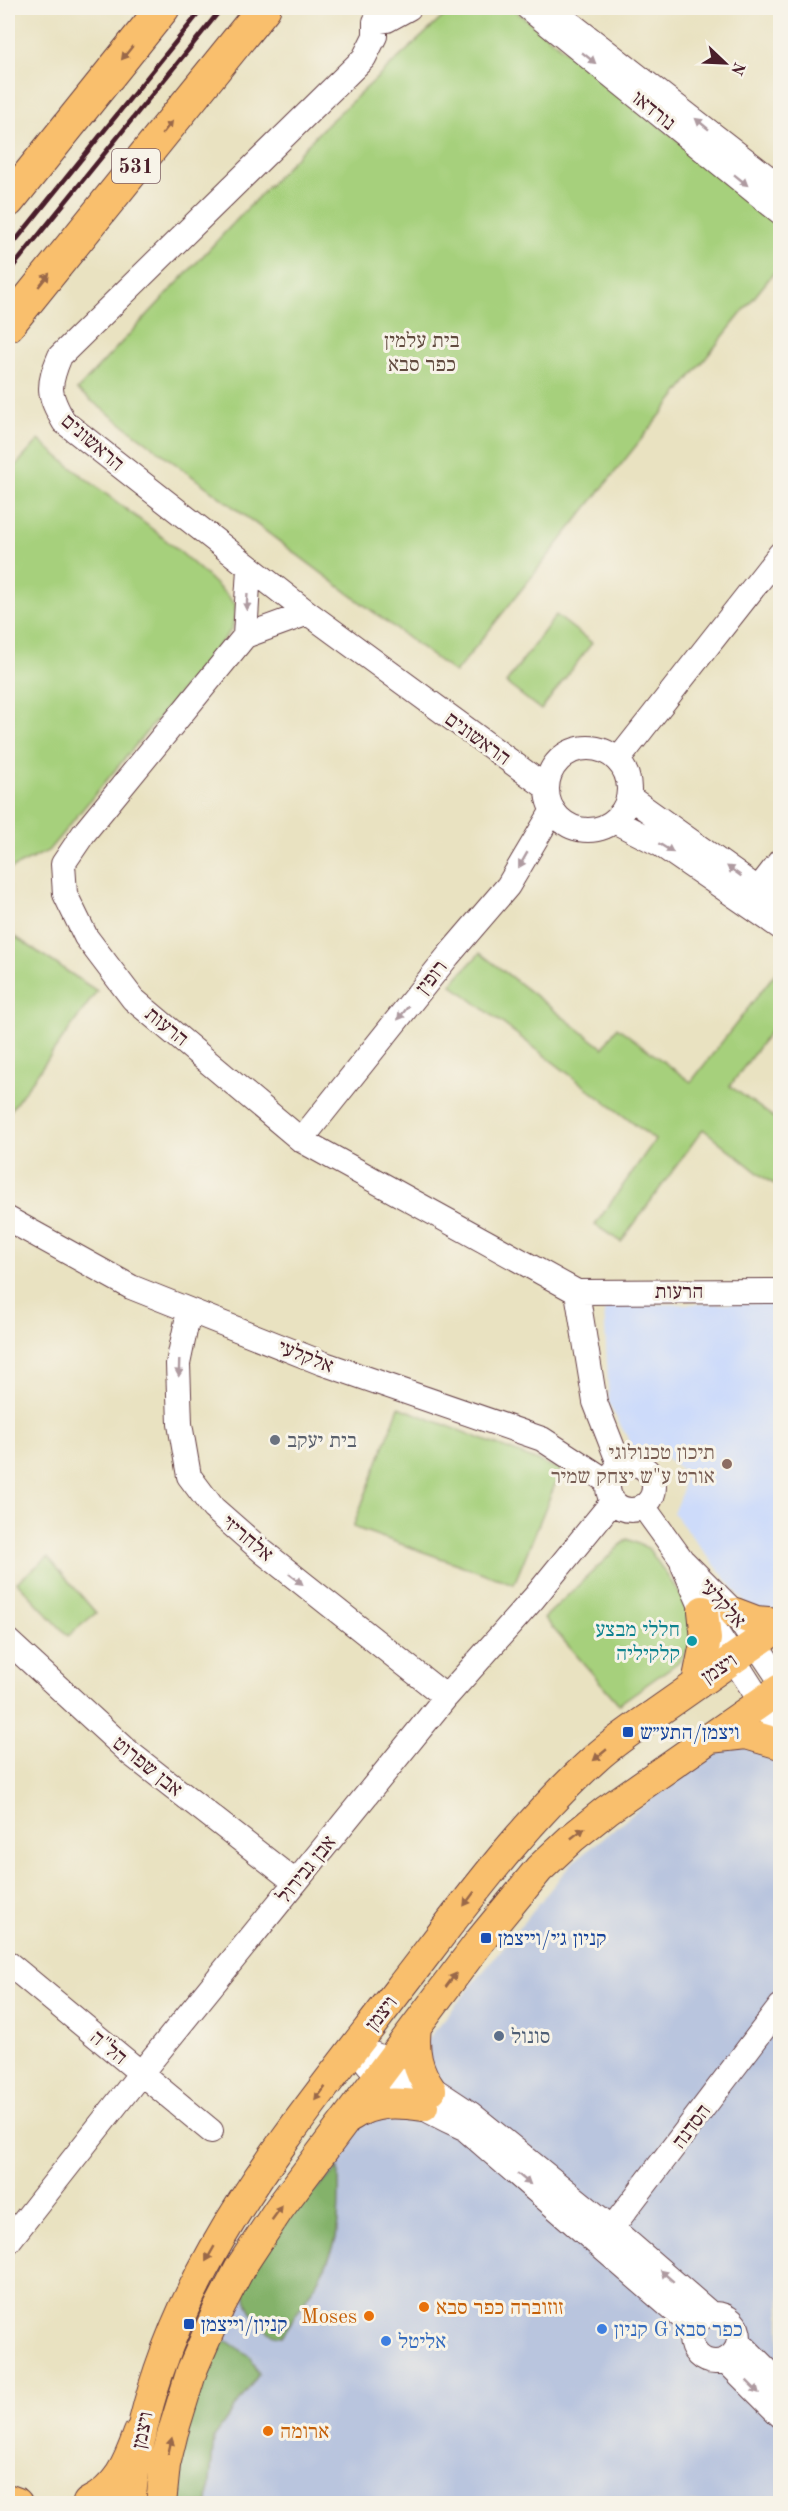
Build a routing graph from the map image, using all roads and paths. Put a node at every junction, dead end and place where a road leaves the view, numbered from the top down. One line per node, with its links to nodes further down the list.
1 (163, 8): 8 (highway, one-way to 8)
2 (264, 8): 10 (highway, 531, one-way to 2)
3 (409, 8): 6 (street)
4 (528, 8): 9 (street, נורדאו, one-way to 9)
5 (554, 9): 7 (street, נורדאו, one-way to 5)
6 (368, 15): 12 (street, הראשונים)
7 (780, 187)
8 (10, 197)
9 (780, 212)
10 (8, 325)
11 (780, 554): 15 (street)
12 (249, 568): 13 (street, הראשונים); 14 (street, one-way to 14)
13 (308, 613): 14 (street); 17 (street, הראשונים)
14 (245, 636): 23 (street, הרעות)
15 (618, 760): 16 (street); 17 (street)
16 (629, 797): 18 (street); 20 (street, one-way to 16)
17 (550, 799): 18 (street); 23 (street, רופין, one-way to 23)
18 (614, 821): 22 (street, one-way to 22)
19 (780, 861): 20 (street)
20 (759, 888): 21 (street)
21 (780, 906)
22 (780, 927)
23 (301, 1140): 26 (street, הרעות)
24 (8, 1219): 27 (street, אלקלעי)
25 (780, 1291): 26 (street, הרעות)
26 (577, 1292): 28 (street)
27 (189, 1311): 28 (street, אלקלעי); 39 (street, אלחריזי, one-way to 39)
28 (613, 1483): 29 (street); 29 (street); 39 (street, אבן גבירול)
29 (643, 1506): 30 (street, אלקלעי)
30 (682, 1560): 31 (street, אלקלעי); 32 (street, אלקלעי)
31 (703, 1611): 35 (street, אלקלעי); 37 (main road)
32 (735, 1612): 33 (main road); 35 (street, אלקלעי)
33 (780, 1624): 35 (main road, ויצמן)
34 (8, 1641): 43 (street, אבן שפרוט)
35 (744, 1651): 36 (street, אלקלעי); 37 (main road, ויצמן); 38 (street)
36 (780, 1680)
37 (698, 1683): 47 (main road, ויצמן, one-way to 47)
38 (771, 1696): 40 (street); 41 (main road, ויצמן)
39 (446, 1697): 43 (street, אבן גבירול)
40 (780, 1732)
41 (710, 1738): 42 (main road); 46 (main road, ויצמן, one-way to 41)
42 (780, 1744)
43 (295, 1882): 49 (street, אבן גבירול)
44 (8, 1963): 49 (street, הל"ה)
45 (780, 2007): 54 (street, הסדנה)
46 (416, 2027): 48 (main road, ויצמן); 50 (main road)
47 (355, 2047): 48 (street); 60 (main road, ויצמן, one-way to 60)
48 (385, 2069): 50 (street); 52 (main road, ויצמן)
49 (141, 2073): 53 (street, הל"ה); 55 (street, אבן גבירול)
50 (432, 2105): 51 (street); 51 (street); 52 (main road); 54 (street, one-way to 54)
51 (471, 2114): 54 (street)
52 (351, 2116): 65 (main road, ויצמן, one-way to 52)
53 (211, 2131)
54 (606, 2236): 56 (street)
55 (8, 2242)
56 (702, 2320): 57 (street); 57 (street)
57 (732, 2351): 58 (street); 59 (street, one-way to 59)
58 (780, 2383)
59 (780, 2415)
60 (140, 2434): 63 (highway); 64 (main road, ויצמן)
61 (8, 2500): 62 (highway)
62 (16, 2504)
63 (89, 2504)
64 (130, 2504)
65 (161, 2504)

